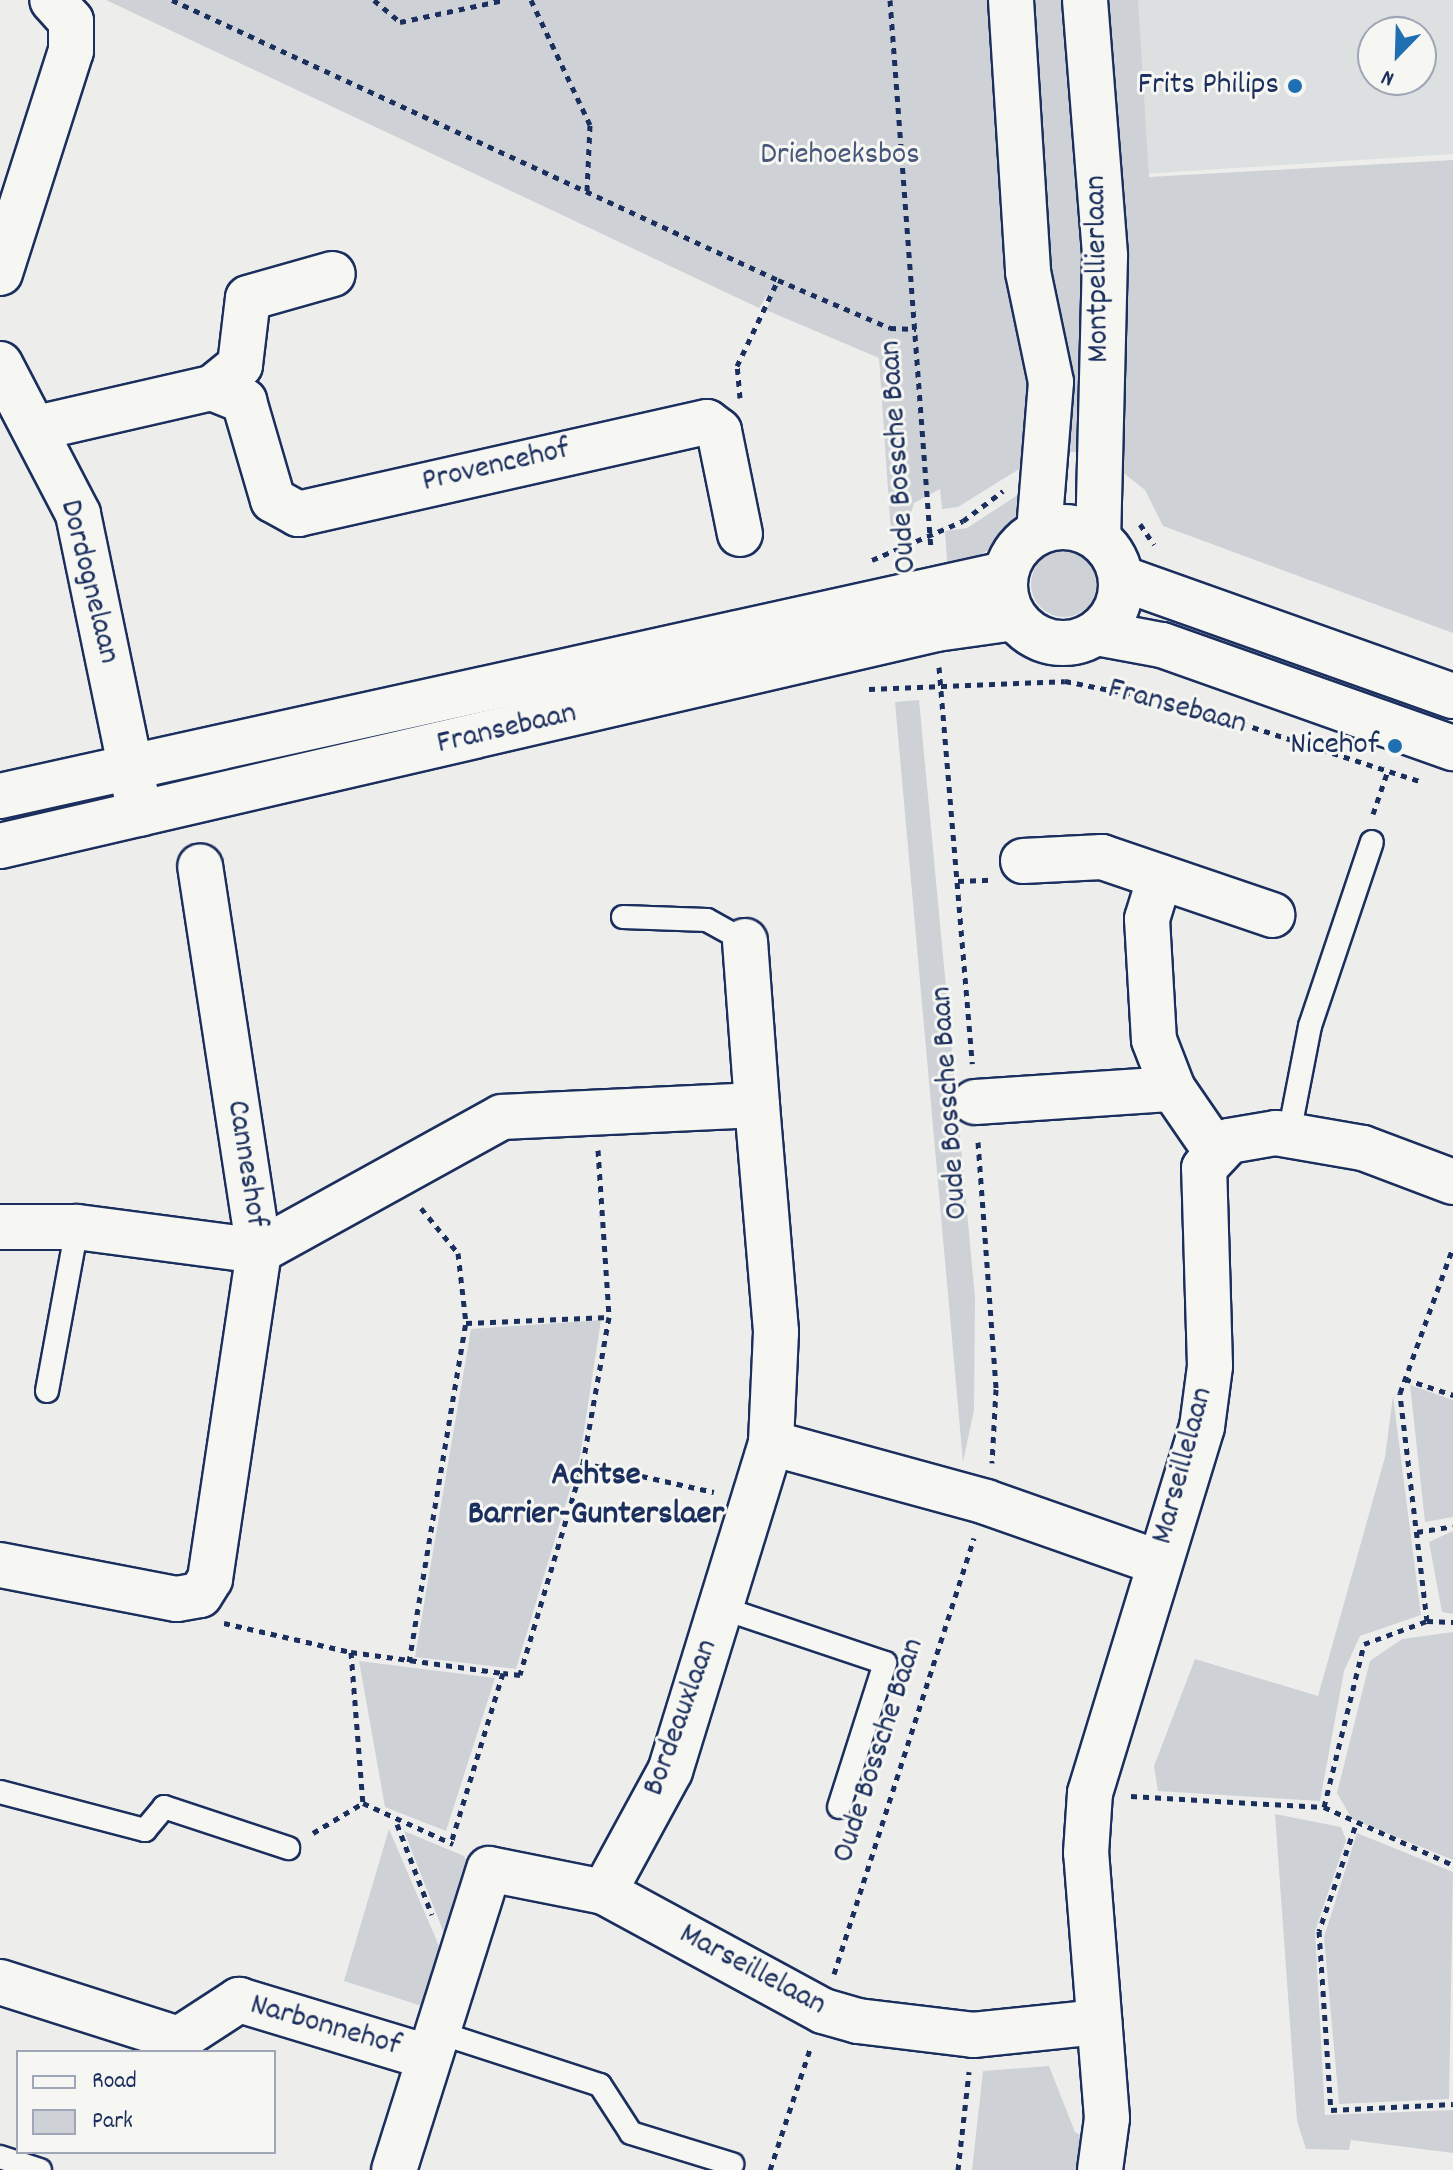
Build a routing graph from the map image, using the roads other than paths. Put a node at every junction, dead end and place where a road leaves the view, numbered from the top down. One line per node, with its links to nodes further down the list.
1 (52, 0): 4 (street)
2 (1011, 0): 9 (street, Montpellierlaan)
3 (1085, 0): 11 (street, Montpellierlaan)
4 (0, 273)
5 (333, 274): 7 (street, Provencehof)
6 (0, 364): 8 (street, Dordognelaan)
7 (232, 385): 8 (street); 10 (street, Provencehof)
8 (37, 428): 19 (street, Dordognelaan)
9 (1039, 531): 11 (street); 12 (street)
10 (740, 534)
11 (1098, 538): 13 (street)
12 (1005, 574): 14 (street, Fransebaan); 15 (street)
13 (1121, 578): 16 (street); 17 (street)
14 (935, 609): 15 (street, Fransebaan); 19 (street, Fransebaan); 21 (street, Fransebaan)
15 (1014, 618): 16 (street)
16 (1097, 633): 18 (street, Fransebaan)
17 (1453, 696)
18 (1453, 748)
19 (129, 766): 20 (street, Fransebaan); 21 (street, Dordognelaan)
20 (0, 796)
21 (140, 814): 23 (street, Fransebaan)
22 (1372, 842): 33 (lane)
23 (0, 846)
24 (1023, 861): 26 (street)
25 (200, 866): 38 (street, Canneshof)
26 (1160, 877): 27 (street); 30 (street)
27 (1272, 915)
28 (623, 917): 29 (lane, Bordeauxlaan)
29 (745, 941): 32 (street, Bordeauxlaan)
30 (1173, 1089): 31 (street); 34 (street)
31 (975, 1102)
32 (757, 1105): 38 (street); 40 (street, Bordeauxlaan)
33 (1289, 1134): 34 (street); 35 (street)
34 (1217, 1153): 41 (street, Marseillelaan)
35 (1453, 1182)
36 (0, 1227): 37 (street, Canneshof)
37 (77, 1227): 38 (street, Canneshof); 39 (lane)
38 (259, 1251): 42 (street)
39 (47, 1391)
40 (771, 1443): 41 (street); 43 (street, Bordeauxlaan)
41 (1159, 1563): 49 (street, Marseillelaan)
42 (0, 1565)
43 (722, 1608): 45 (lane); 47 (street, Bordeauxlaan)
44 (0, 1792): 46 (lane)
45 (839, 1807)
46 (288, 1848)
47 (604, 1892): 49 (street, Marseillelaan); 50 (street)
48 (0, 1982): 50 (street, Narbonnehof)
49 (1099, 2022): 55 (street, Marseillelaan)
50 (432, 2044): 52 (lane); 54 (street)
51 (0, 2157): 53 (lane)
52 (732, 2164)
53 (40, 2170)
54 (394, 2170)
55 (1100, 2170)

